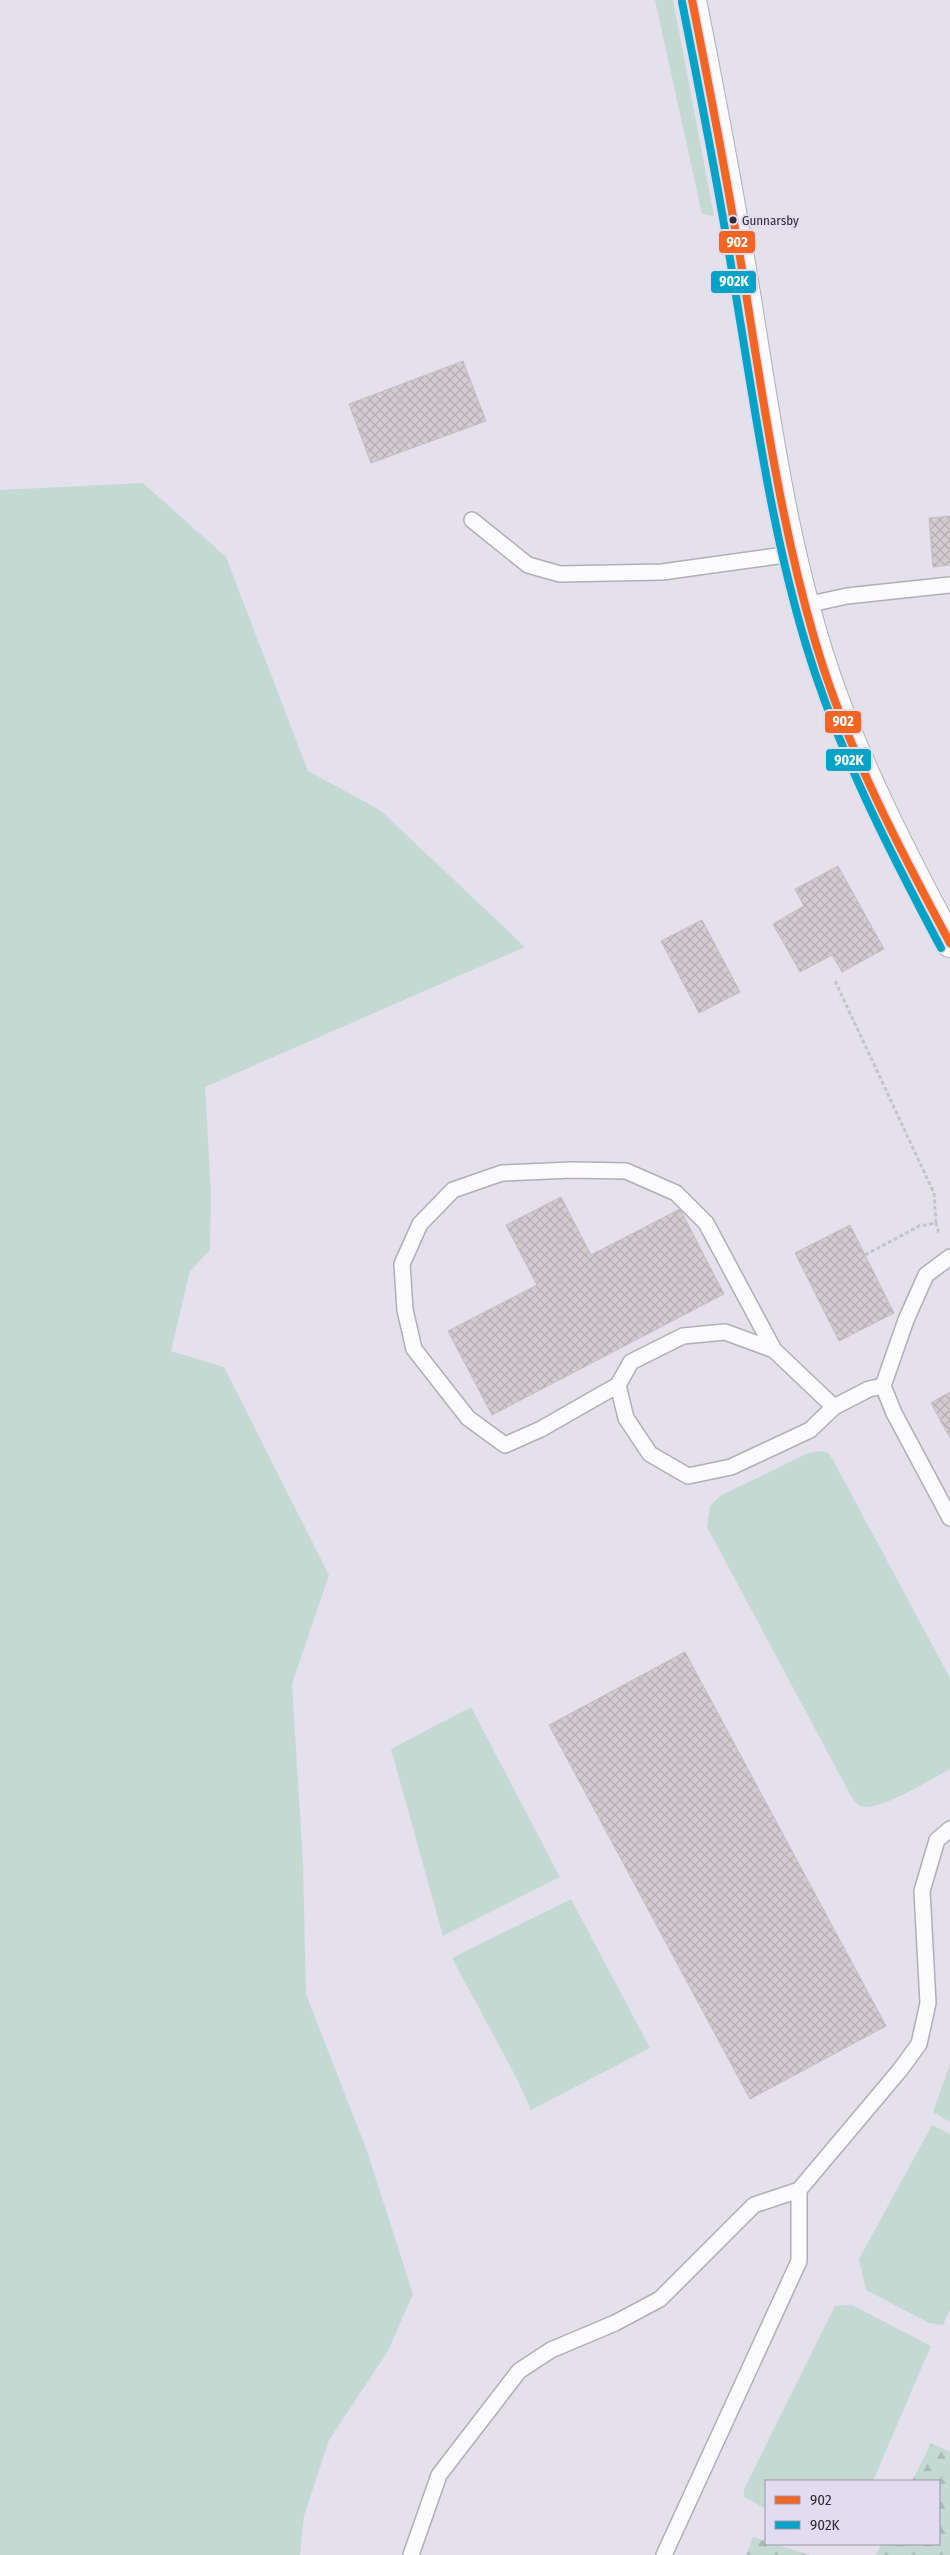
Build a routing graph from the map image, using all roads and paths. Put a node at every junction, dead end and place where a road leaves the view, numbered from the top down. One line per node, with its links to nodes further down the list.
1 (692, 0): 3 (street)
2 (472, 520): 3 (lane)
3 (792, 554): 5 (street)
4 (950, 585): 5 (lane)
5 (806, 605): 6 (street)
6 (950, 943)
7 (836, 981): 8 (path)
8 (936, 1223)
9 (919, 1226): 10 (path)
10 (865, 1255)
11 (950, 1257): 14 (lane)
12 (774, 1350): 13 (lane); 13 (lane); 15 (lane)
13 (618, 1385): 15 (lane)
14 (883, 1386): 15 (lane); 16 (lane)
15 (834, 1407)
16 (950, 1518)
17 (950, 1829): 18 (lane)
18 (799, 2190): 19 (lane); 20 (lane)
19 (411, 2555)
20 (664, 2555)

